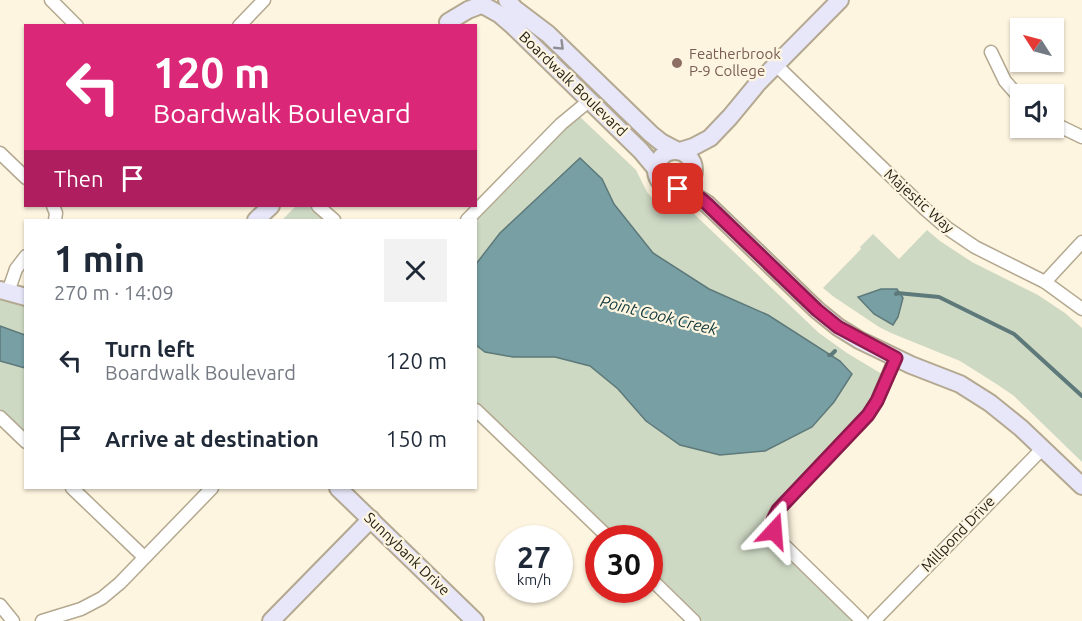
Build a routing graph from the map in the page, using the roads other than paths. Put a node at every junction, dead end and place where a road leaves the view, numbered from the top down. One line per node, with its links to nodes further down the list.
1 (264, 0): 8 (street)
2 (460, 0): 9 (street)
3 (507, 0): 17 (street, Boardwalk Boulevard, one-way to 17)
4 (840, 0): 11 (street)
5 (55, 1): 7 (street)
6 (482, 3): 9 (street); 13 (street, Boardwalk Boulevard)
7 (75, 24)
8 (241, 24)
9 (447, 24)
10 (991, 52): 12 (street)
11 (776, 65): 16 (street); 29 (street, Majestic Way)
12 (1010, 87)
13 (587, 98): 19 (street, Boardwalk Boulevard); 26 (street)
14 (1064, 128): 15 (street)
15 (1082, 137)
16 (710, 138): 17 (street); 20 (street)
17 (679, 151): 19 (street); 20 (street)
18 (0, 153): 21 (street)
19 (656, 169): 22 (street)
20 (694, 170): 22 (street); 23 (street)
21 (24, 176)
22 (678, 189): 23 (street)
23 (707, 204): 33 (street)
24 (319, 207): 25 (street)
25 (333, 219)
26 (468, 219)
27 (1082, 242): 29 (street)
28 (24, 259): 30 (street)
29 (1045, 282): 32 (street, Majestic Way)
30 (4, 291): 31 (street)
31 (24, 296)
32 (1082, 309)
33 (896, 358): 37 (street); 52 (street)
34 (477, 411): 43 (street)
35 (0, 417): 36 (street)
36 (24, 440)
37 (1043, 448): 38 (street); 53 (street, Millpond Drive)
38 (1082, 486)
39 (73, 489): 44 (street)
40 (211, 489): 44 (street)
41 (339, 489): 42 (street, Sunnybank Drive)
42 (371, 519): 47 (street, Sunnybank Drive); 50 (street)
43 (595, 525)
44 (144, 557): 49 (street)
45 (663, 591): 51 (street)
46 (0, 605): 48 (street)
47 (467, 618)
48 (13, 621)
49 (42, 621)
50 (271, 621)
51 (694, 621)
52 (862, 621)
53 (874, 621)

